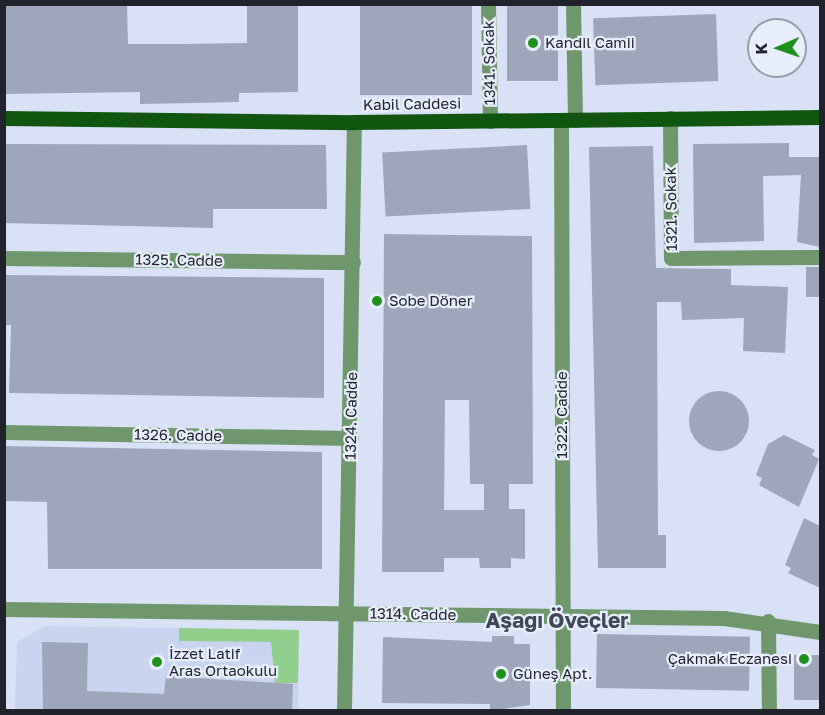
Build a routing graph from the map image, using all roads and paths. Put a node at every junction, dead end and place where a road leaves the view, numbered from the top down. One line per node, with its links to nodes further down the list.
1 (488, 4): 7 (street, 1341. Sokak)
2 (573, 4): 6 (street, 1322. Cadde)
3 (820, 117): 5 (main road, Kabil Caddesi)
4 (4, 118): 8 (main road, Kabil Caddesi)
5 (669, 118): 6 (main road, Kabil Caddesi); 9 (street, 1321. Sokak)
6 (568, 120): 7 (main road, Kabil Caddesi); 16 (street, 1322. Cadde)
7 (490, 121): 8 (main road, Kabil Caddesi)
8 (354, 122): 11 (street, 1324. Cadde)
9 (820, 257)
10 (4, 258): 11 (street, 1325. Cadde)
11 (353, 262): 13 (street, 1324. Cadde)
12 (4, 432): 13 (street, 1326. Cadde)
13 (351, 438): 15 (street, 1324. Cadde)
14 (4, 609): 15 (street, 1314. Cadde)
15 (348, 613): 16 (street, 1314. Cadde); 19 (street, 1324. Cadde)
16 (563, 616): 17 (street, 1314. Cadde); 20 (street, 1322. Cadde)
17 (768, 621): 18 (street, 1314. Cadde); 21 (street)
18 (820, 632)
19 (344, 711)
20 (564, 711)
21 (769, 711)

